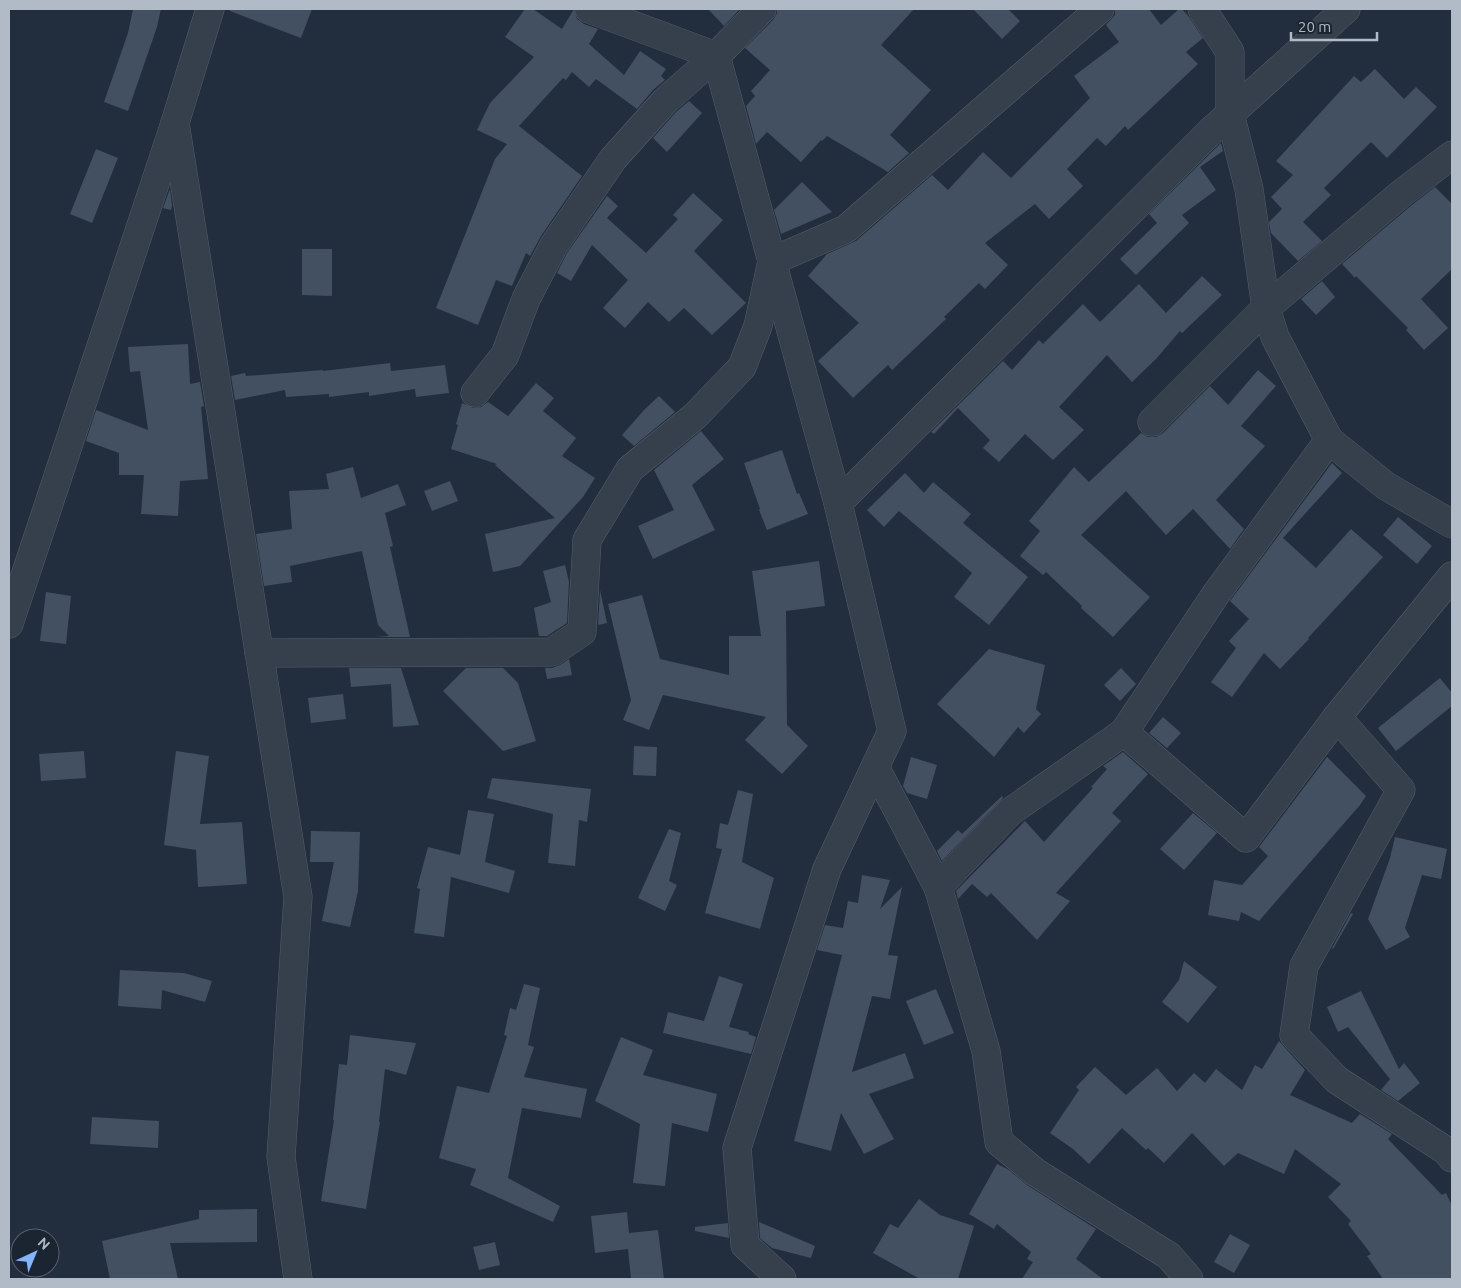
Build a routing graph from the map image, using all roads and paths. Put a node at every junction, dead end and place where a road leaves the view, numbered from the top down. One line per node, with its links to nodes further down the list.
1 (210, 9): 9 (street)
2 (589, 9): 7 (street)
3 (762, 9): 7 (street)
4 (1100, 9): 11 (street)
5 (1202, 9): 8 (street)
6 (1346, 9): 8 (street)
7 (716, 56): 11 (street); 13 (street)
8 (1230, 114): 12 (street); 16 (street)
9 (175, 123): 19 (street); 20 (street)
10 (1452, 155): 12 (street)
11 (772, 261): 16 (street); 20 (street)
12 (1266, 308): 14 (street); 15 (street)
13 (475, 393)
14 (1152, 422)
15 (1329, 440): 17 (street); 22 (street)
16 (838, 503): 23 (street)
17 (1452, 524)
18 (1452, 576): 21 (street)
19 (9, 624)
20 (260, 653): 26 (street)
21 (1337, 717): 22 (street); 25 (street)
22 (1124, 732): 24 (street)
23 (875, 767): 24 (street); 27 (street)
24 (938, 887): 28 (street)
25 (1452, 1158)
26 (298, 1279)
27 (782, 1279)
28 (1189, 1279)

